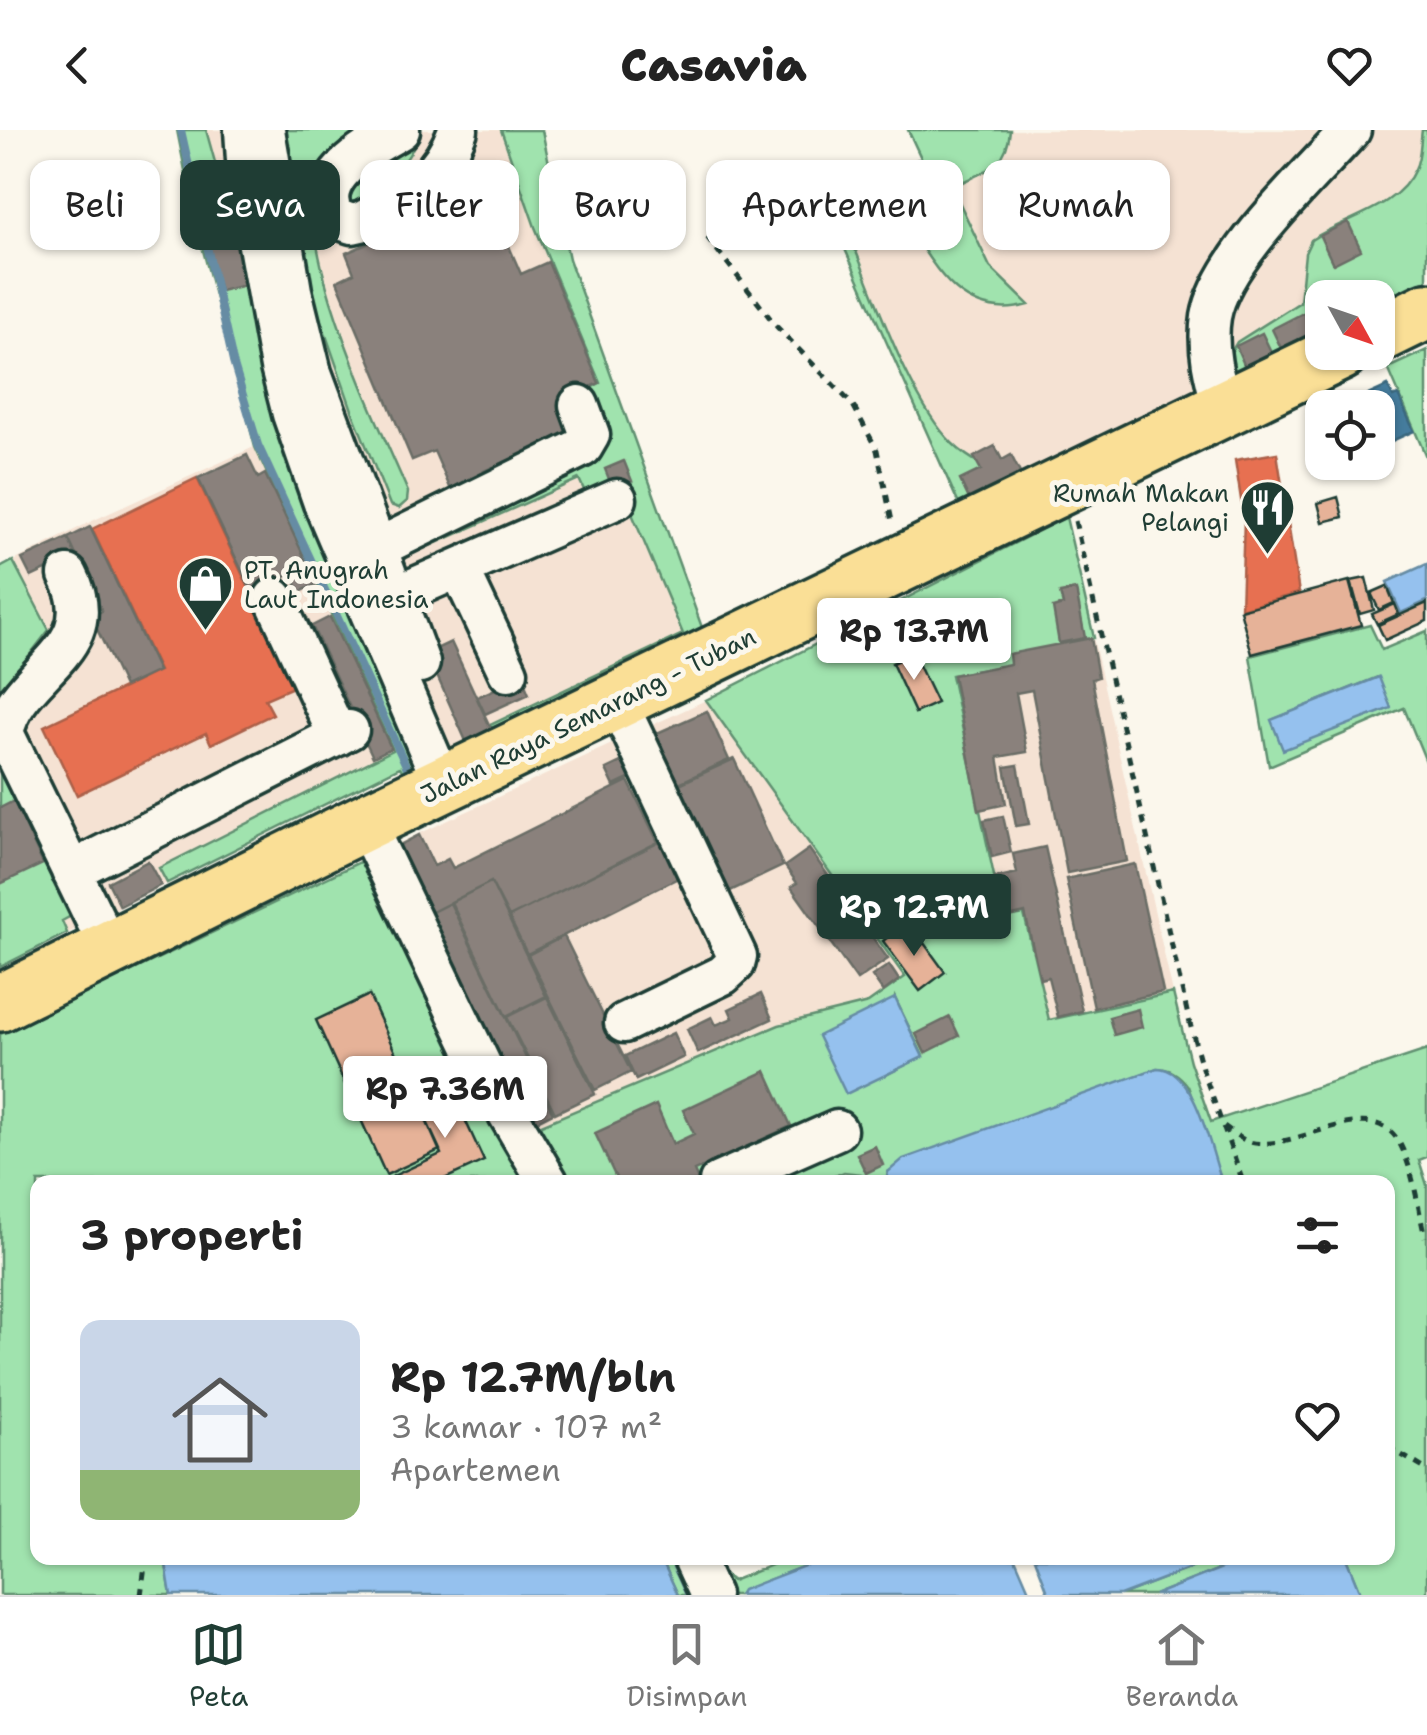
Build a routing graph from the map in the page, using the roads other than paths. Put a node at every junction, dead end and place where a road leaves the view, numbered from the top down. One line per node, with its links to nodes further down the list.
1 (244, 130): 12 (lane)
2 (265, 130): 12 (lane)
3 (400, 130): 4 (lane)
4 (458, 130)
5 (1351, 130): 10 (lane)
6 (1427, 311): 7 (highway)
7 (1395, 327)
8 (1305, 369): 10 (highway, Jalan Raya Semarang - Tuban)
9 (579, 405): 12 (lane)
10 (1223, 409): 18 (highway, Jalan Raya Semarang - Tuban)
11 (617, 498): 13 (lane)
12 (362, 555): 16 (lane)
13 (459, 568): 16 (lane); 17 (lane)
14 (68, 576): 21 (lane)
15 (274, 598): 21 (lane)
16 (381, 602): 19 (lane)
17 (508, 672)
18 (618, 700): 19 (highway, Jalan Raya Semarang - Tuban); 24 (lane)
19 (454, 779): 20 (highway, Jalan Raya Semarang - Tuban)
20 (365, 822): 22 (highway, Jalan Raya Semarang - Tuban); 26 (lane)
21 (71, 871): 22 (lane)
22 (110, 950): 23 (highway, Jalan Raya Semarang - Tuban)
23 (0, 1003)
24 (624, 1023)
25 (836, 1130): 27 (lane)
26 (544, 1175)
27 (735, 1175)
28 (697, 1565): 29 (lane)
29 (710, 1595)

